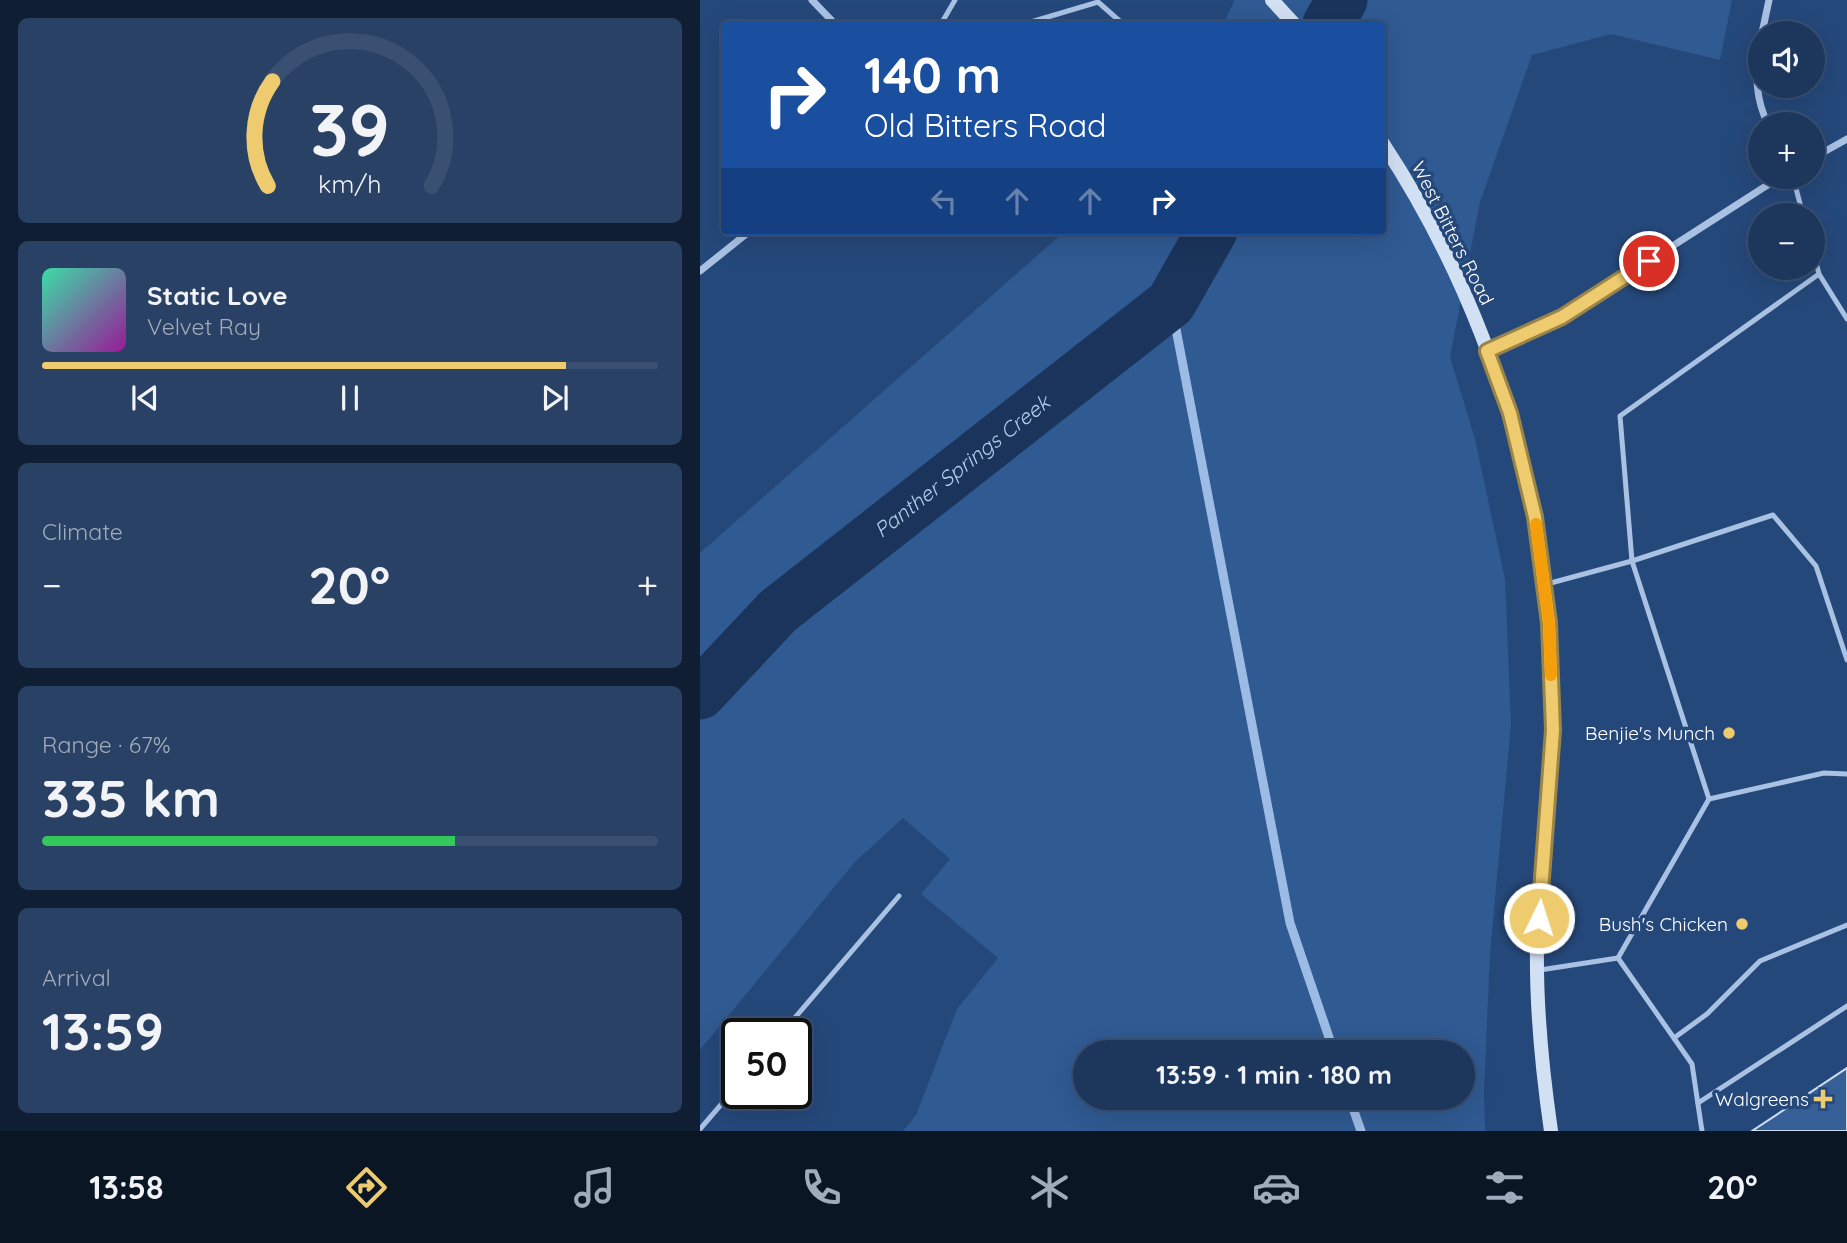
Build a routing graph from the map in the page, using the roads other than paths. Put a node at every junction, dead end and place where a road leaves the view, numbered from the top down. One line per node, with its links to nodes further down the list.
1 (812, 0): 5 (street)
2 (955, 0): 6 (lane)
3 (1272, 0): 9 (main road)
4 (1769, 0): 10 (street)
5 (832, 21)
6 (943, 21)
7 (1034, 21): 8 (lane)
8 (1120, 21)
9 (1291, 21)
10 (1765, 21)
11 (1847, 139): 13 (street)
12 (1386, 148): 20 (main road, West Bitters Road)
13 (1825, 151)
14 (1761, 189): 20 (street)
15 (745, 235): 16 (street)
16 (700, 271)
17 (1811, 280): 21 (lane)
18 (1823, 280): 19 (lane)
19 (1847, 319)
20 (1487, 351): 22 (main road, West Bitters Road)
21 (1632, 561): 22 (lane); 23 (lane); 25 (lane)
22 (1544, 584): 29 (main road, West Bitters Road)
23 (1847, 660)
24 (1847, 774): 25 (lane)
25 (1710, 799): 28 (lane)
26 (900, 896): 31 (lane)
27 (1847, 925): 32 (lane)
28 (1618, 958): 29 (lane); 32 (lane)
29 (1538, 971): 36 (main road, West Bitters Road)
30 (1847, 1006): 33 (lane)
31 (795, 1018)
32 (1674, 1038): 33 (lane)
33 (1698, 1103): 37 (lane)
34 (721, 1105): 35 (lane)
35 (700, 1129)
36 (1551, 1131)
37 (1702, 1131)

